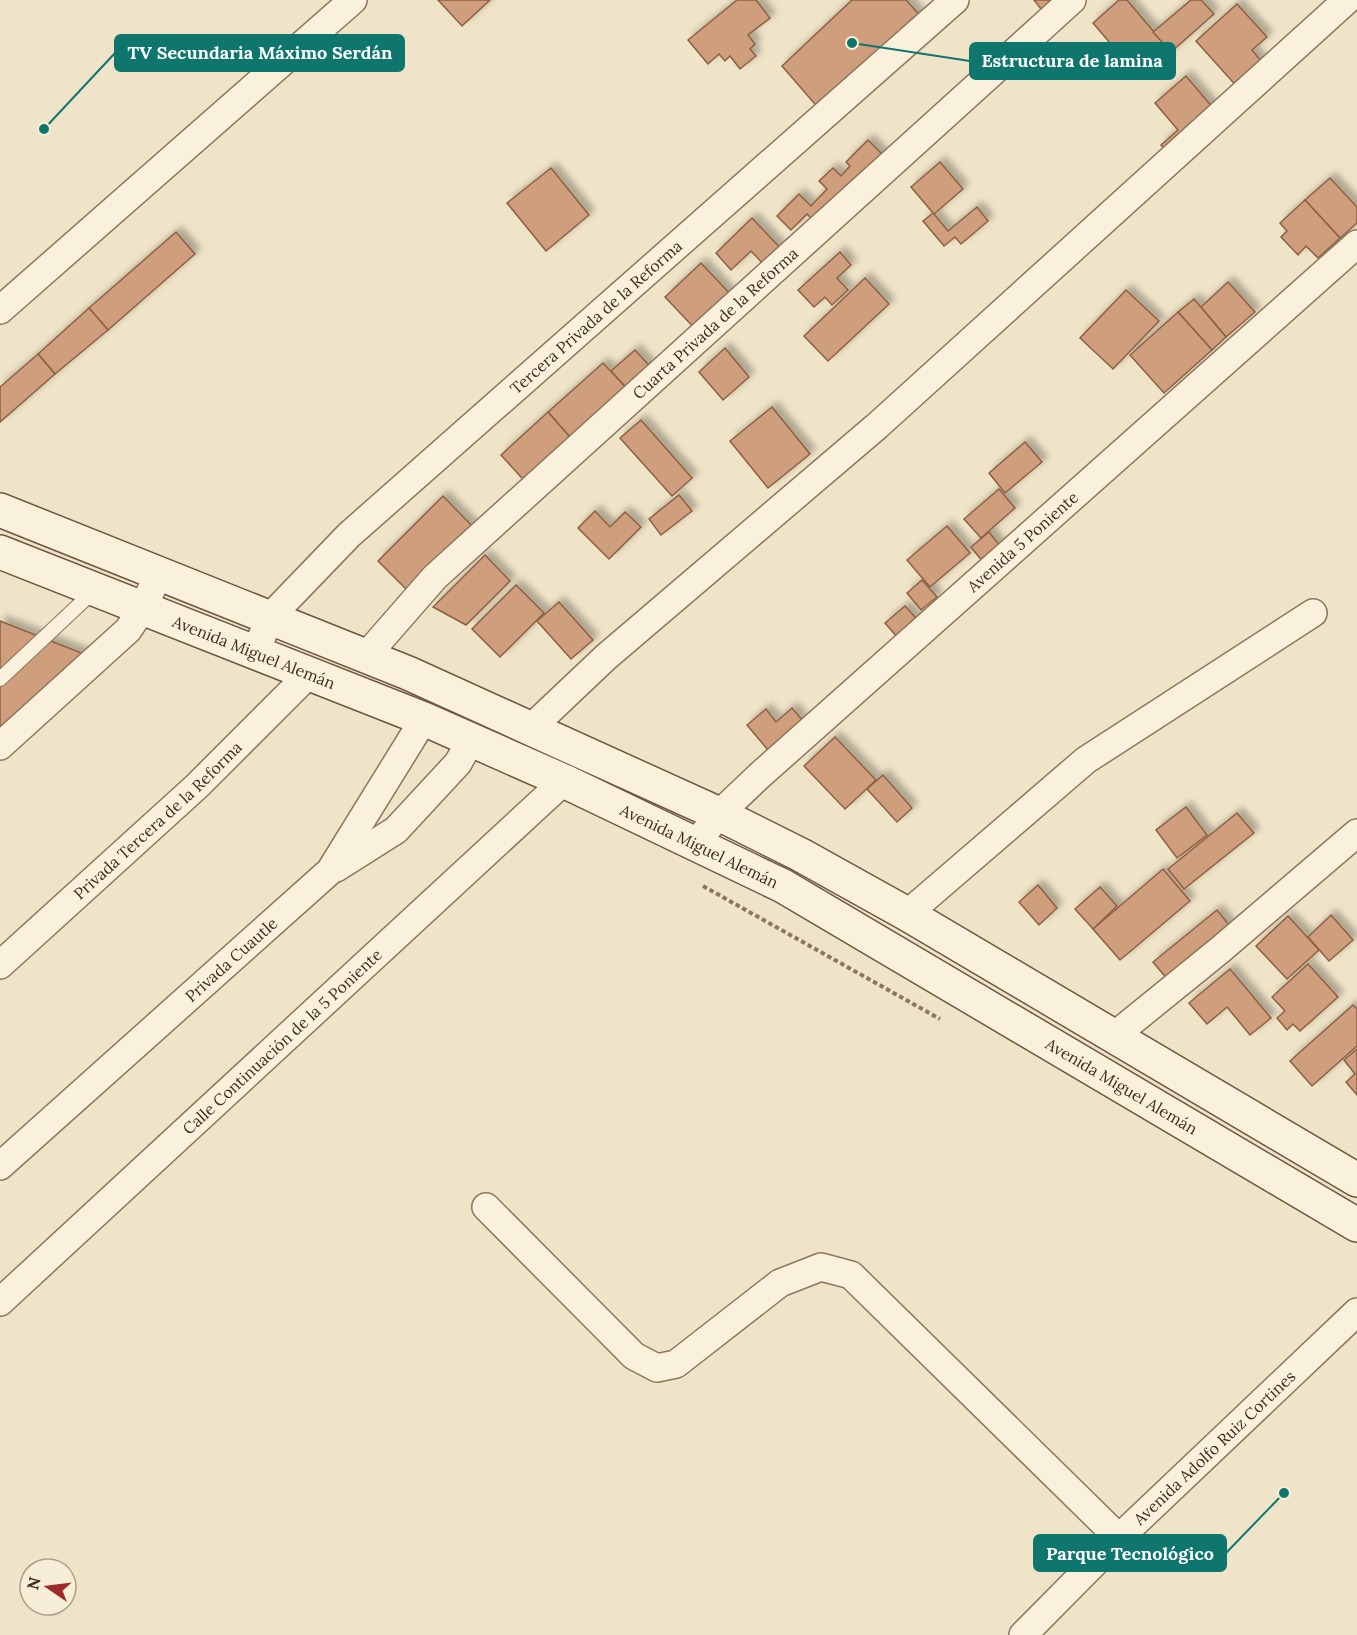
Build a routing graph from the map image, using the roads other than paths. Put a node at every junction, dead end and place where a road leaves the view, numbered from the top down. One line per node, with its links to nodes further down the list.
1 (352, 0): 6 (street)
2 (955, 0): 13 (street, Tercera Privada de la Reforma)
3 (1072, 0): 15 (street, Cuarta Privada de la Reforma)
4 (1347, 0): 19 (street)
5 (1357, 244): 23 (street, Avenida 5 Poniente)
6 (0, 310)
7 (0, 510): 9 (main road)
8 (0, 552): 10 (main road, Avenida Miguel Alemán)
9 (159, 574): 11 (street); 13 (main road)
10 (95, 590): 11 (main road, Avenida Miguel Alemán); 17 (lane)
11 (142, 609): 14 (main road, Avenida Miguel Alemán); 21 (street)
12 (1313, 613): 27 (street)
13 (270, 617): 14 (street, Tercera Privada de la Reforma); 15 (main road)
14 (256, 651): 16 (main road, Avenida Miguel Alemán)
15 (366, 656): 19 (main road)
16 (311, 672): 18 (main road, Avenida Miguel Alemán); 28 (street, Privada Tercera de la Reforma)
17 (0, 679)
18 (424, 719): 20 (main road, Avenida Miguel Alemán); 26 (street, Privada Cuautle)
19 (531, 728): 23 (main road)
20 (471, 740): 22 (main road, Avenida Miguel Alemán); 26 (street)
21 (0, 746)
22 (564, 781): 25 (main road, Avenida Miguel Alemán); 34 (street, Calle Continuación de la 5 Poniente)
23 (719, 814): 25 (street, Avenida 5 Poniente); 27 (main road)
24 (1357, 833): 29 (street)
25 (695, 845): 33 (main road, Avenida Miguel Alemán)
26 (330, 871): 30 (street, Privada Cuautle)
27 (907, 914): 29 (main road)
28 (0, 965)
29 (1114, 1036): 31 (main road)
30 (0, 1166)
31 (1357, 1180)
32 (486, 1207): 36 (street)
33 (1357, 1225)
34 (0, 1302)
35 (1357, 1312): 36 (street, Avenida Adolfo Ruiz Cortines)
36 (1119, 1538): 37 (street, Avenida Adolfo Ruiz Cortines)
37 (1023, 1635)

